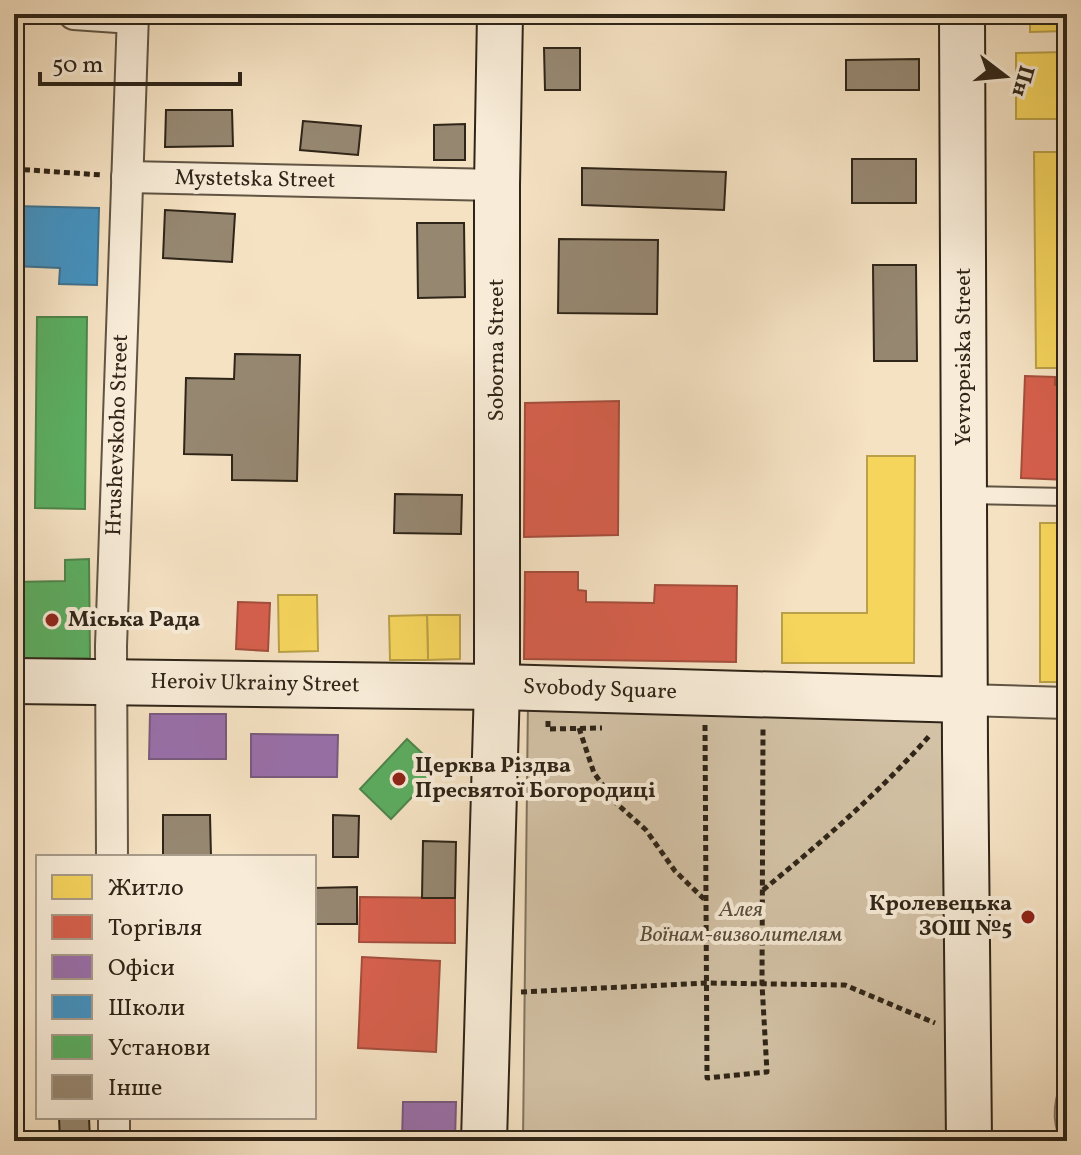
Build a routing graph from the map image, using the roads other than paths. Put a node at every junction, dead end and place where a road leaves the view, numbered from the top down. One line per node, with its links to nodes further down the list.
1 (74, 14): 4 (street)
2 (500, 14): 6 (street, Soborna Street)
3 (962, 14): 7 (street, Yevropeiska Street)
4 (132, 16): 5 (street, Hrushevskoho Street)
5 (127, 177): 6 (street, Mystetska Street); 10 (street, Hrushevskoho Street)
6 (497, 185): 11 (street, Soborna Street)
7 (965, 495): 8 (lane); 12 (street, Yevropeiska Street)
8 (1067, 497)
9 (14, 681): 10 (street, Heroiv Ukrainy Street)
10 (111, 681): 11 (street, Heroiv Ukrainy Street); 14 (street, Hrushevskoho Street)
11 (497, 687): 12 (street, Svobody Square); 17 (street, Svobody Square)
12 (965, 700): 13 (street); 18 (street, Yevropeiska Street)
13 (1067, 703)
14 (112, 855)
15 (114, 1119): 16 (street)
16 (114, 1141)
17 (484, 1141)
18 (969, 1141)

